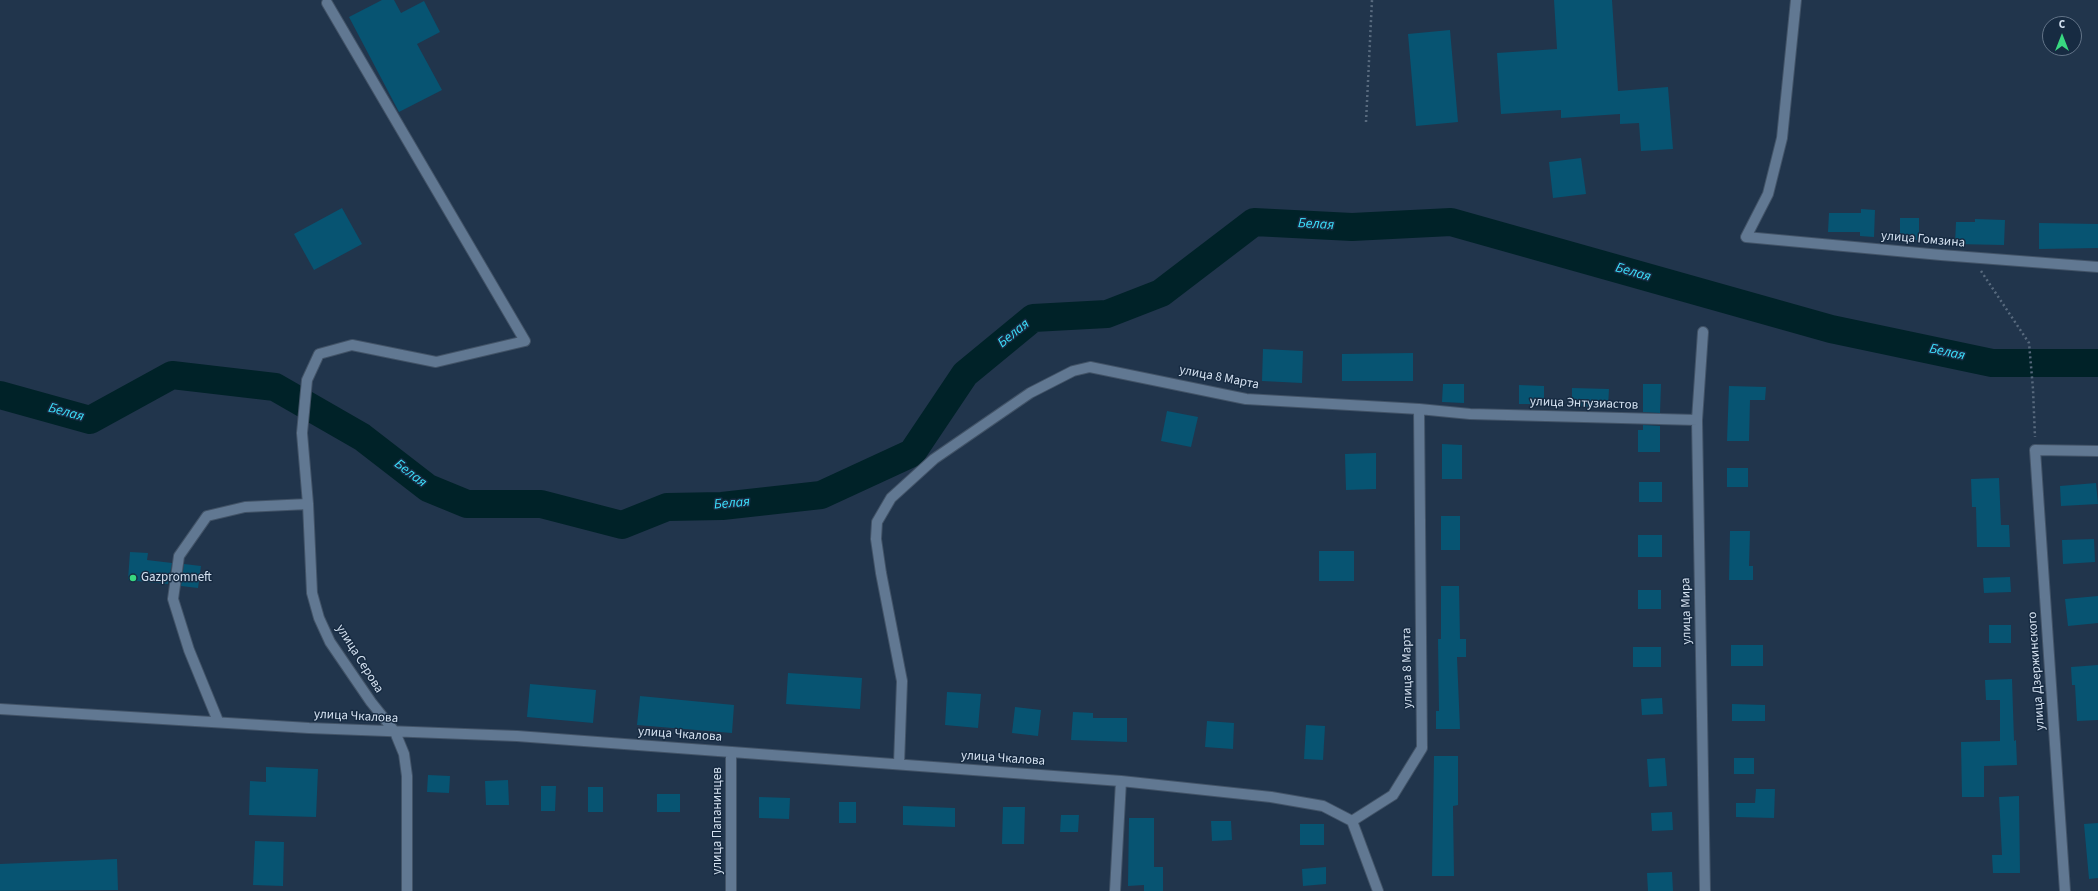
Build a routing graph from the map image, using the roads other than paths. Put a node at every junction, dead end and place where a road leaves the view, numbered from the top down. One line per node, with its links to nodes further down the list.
1 (1796, 0): 3 (street, улица Гомзина)
2 (327, 3): 9 (street, улица Серова)
3 (2098, 266)
4 (1703, 332): 7 (street, улица Мира)
5 (1419, 409): 6 (street, улица 8 Марта); 14 (street, улица 8 Марта); 16 (street, улица 8 Марта)
6 (1470, 414): 7 (street, улица Энтузиастов)
7 (1697, 420): 21 (street, улица Мира)
8 (2098, 451): 22 (street, улица Дзержинского)
9 (308, 504): 11 (street); 12 (street, улица Серова)
10 (0, 709): 11 (street, улица Чкалова)
11 (218, 721): 12 (street, улица Чкалова)
12 (395, 732): 13 (street, улица Чкалова); 17 (street, улица Серова)
13 (731, 752): 14 (street, улица Чкалова); 18 (street, улица Папанинцев)
14 (898, 764): 15 (street, улица Чкалова)
15 (1121, 781): 16 (street, улица Чкалова); 19 (street)
16 (1352, 821): 20 (street)
17 (407, 891)
18 (731, 891)
19 (1115, 891)
20 (1378, 891)
21 (1705, 891)
22 (2065, 891)

